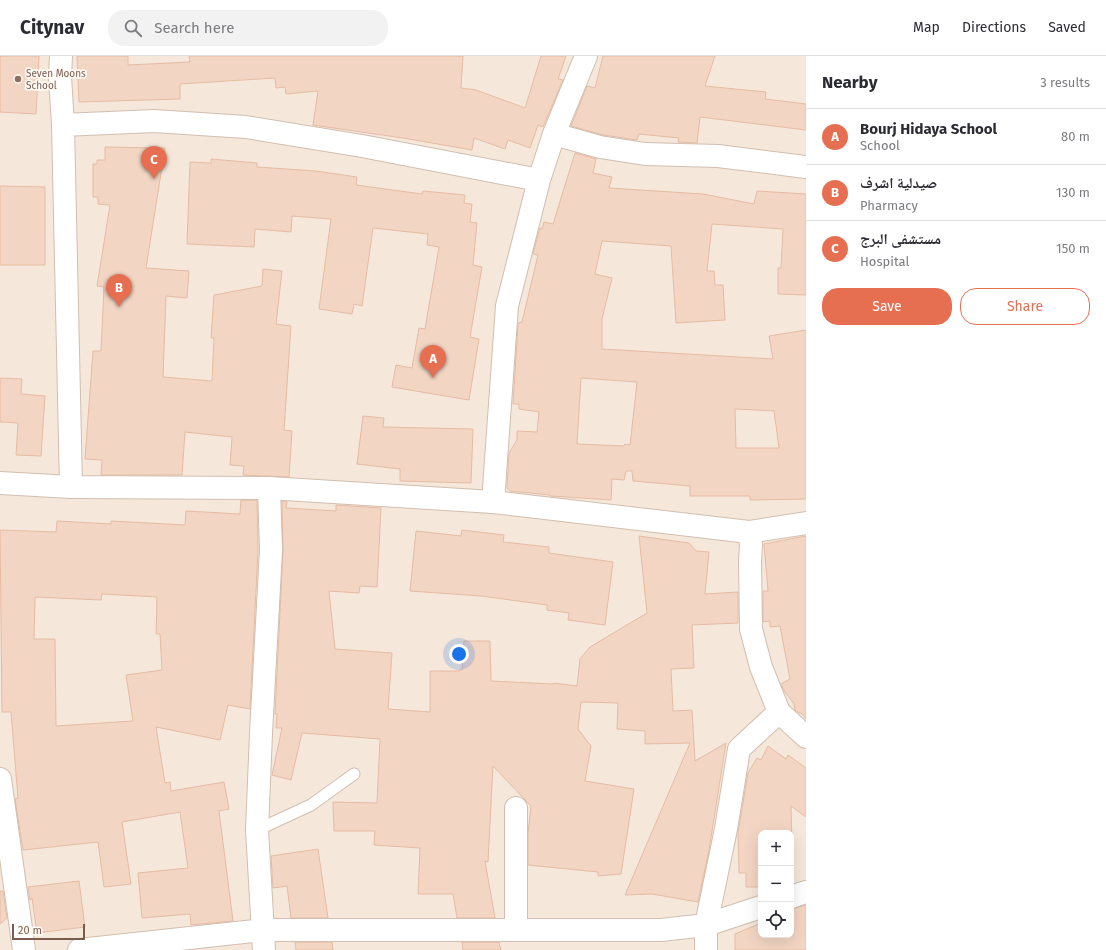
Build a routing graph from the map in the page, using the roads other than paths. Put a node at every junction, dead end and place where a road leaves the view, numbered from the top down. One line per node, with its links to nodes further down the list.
1 (61, 56): 3 (street)
2 (586, 56): 4 (street)
3 (63, 125): 6 (street); 8 (street)
4 (554, 134): 5 (street); 6 (street)
5 (806, 167)
6 (539, 180): 10 (street)
7 (0, 483): 8 (street)
8 (71, 487): 9 (street)
9 (269, 488): 10 (street); 18 (street)
10 (493, 502): 12 (street)
11 (806, 523): 12 (street)
12 (749, 532): 13 (street)
13 (779, 712): 14 (street); 22 (street)
14 (806, 737)
15 (354, 774): 18 (lane)
16 (0, 779): 25 (street)
17 (516, 808): 23 (street)
18 (257, 830): 24 (street)
19 (806, 892): 20 (street)
20 (794, 896)
21 (758, 908): 22 (street)
22 (706, 924): 23 (street); 27 (street)
23 (516, 930): 24 (street)
24 (263, 940): 26 (street)
25 (24, 950)
26 (79, 950)
27 (706, 950)

